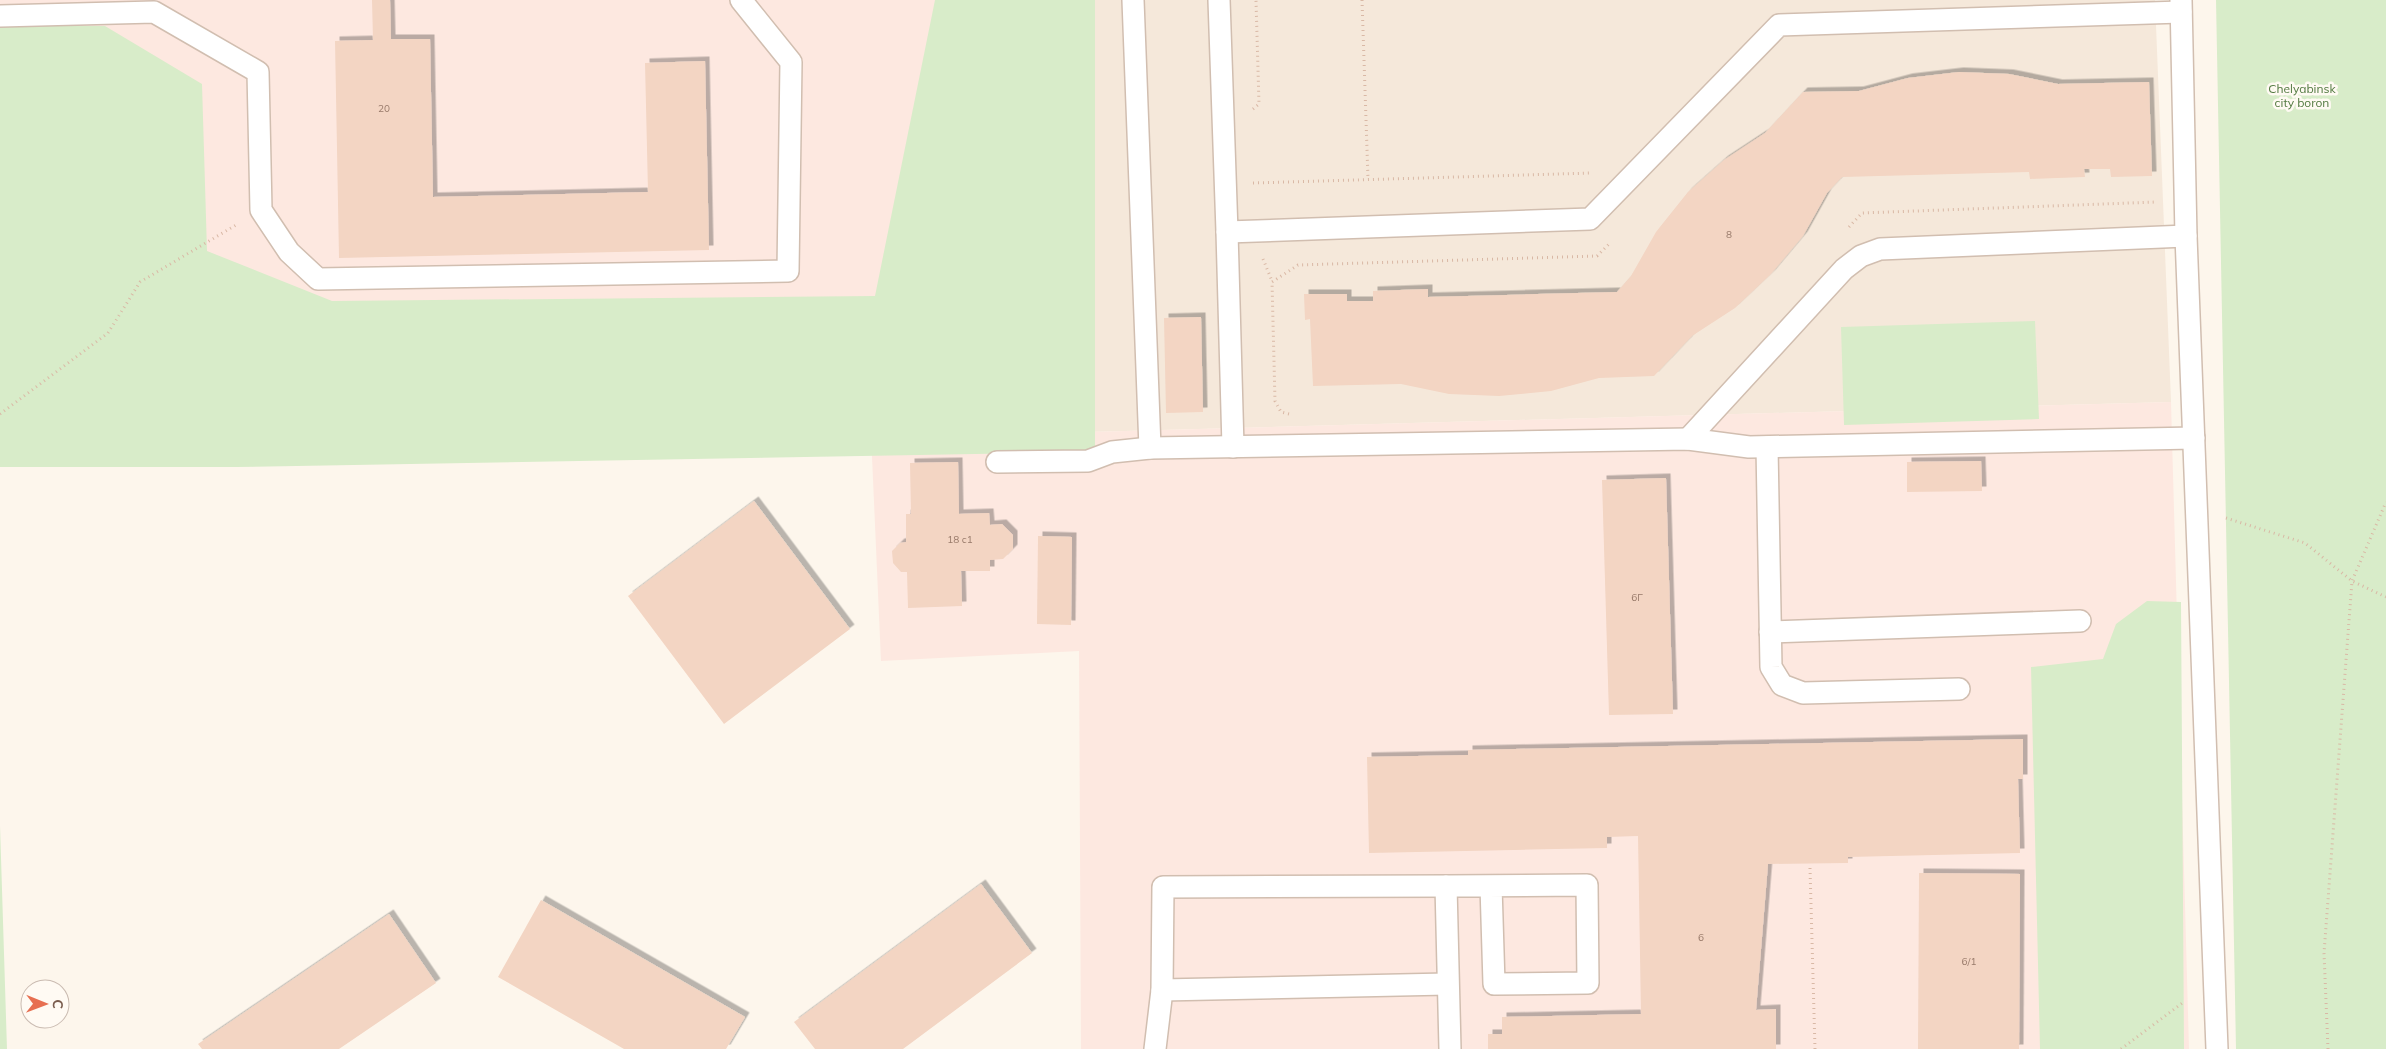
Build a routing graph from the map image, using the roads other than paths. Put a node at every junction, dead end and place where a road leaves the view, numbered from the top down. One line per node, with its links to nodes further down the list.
1 (741, 0): 5 (lane)
2 (1133, 0): 13 (lane)
3 (1219, 0): 7 (lane)
4 (2181, 6): 7 (lane); 8 (lane)
5 (72, 7): 6 (lane)
6 (0, 16)
7 (1227, 232): 11 (lane)
8 (2186, 236): 9 (lane); 10 (lane)
9 (2194, 438): 12 (lane); 24 (lane)
10 (1688, 439): 11 (lane); 12 (lane)
11 (1233, 447): 13 (lane)
12 (1767, 447): 16 (lane)
13 (1150, 448): 14 (lane)
14 (997, 462)
15 (2080, 621): 16 (lane)
16 (1770, 632): 17 (lane)
17 (1959, 689)
18 (1446, 886): 19 (lane); 20 (lane); 21 (lane)
19 (1491, 886): 19 (lane)
20 (1448, 984): 21 (lane); 23 (lane)
21 (1162, 990): 22 (lane)
22 (1155, 1049)
23 (1450, 1049)
24 (2217, 1049)

